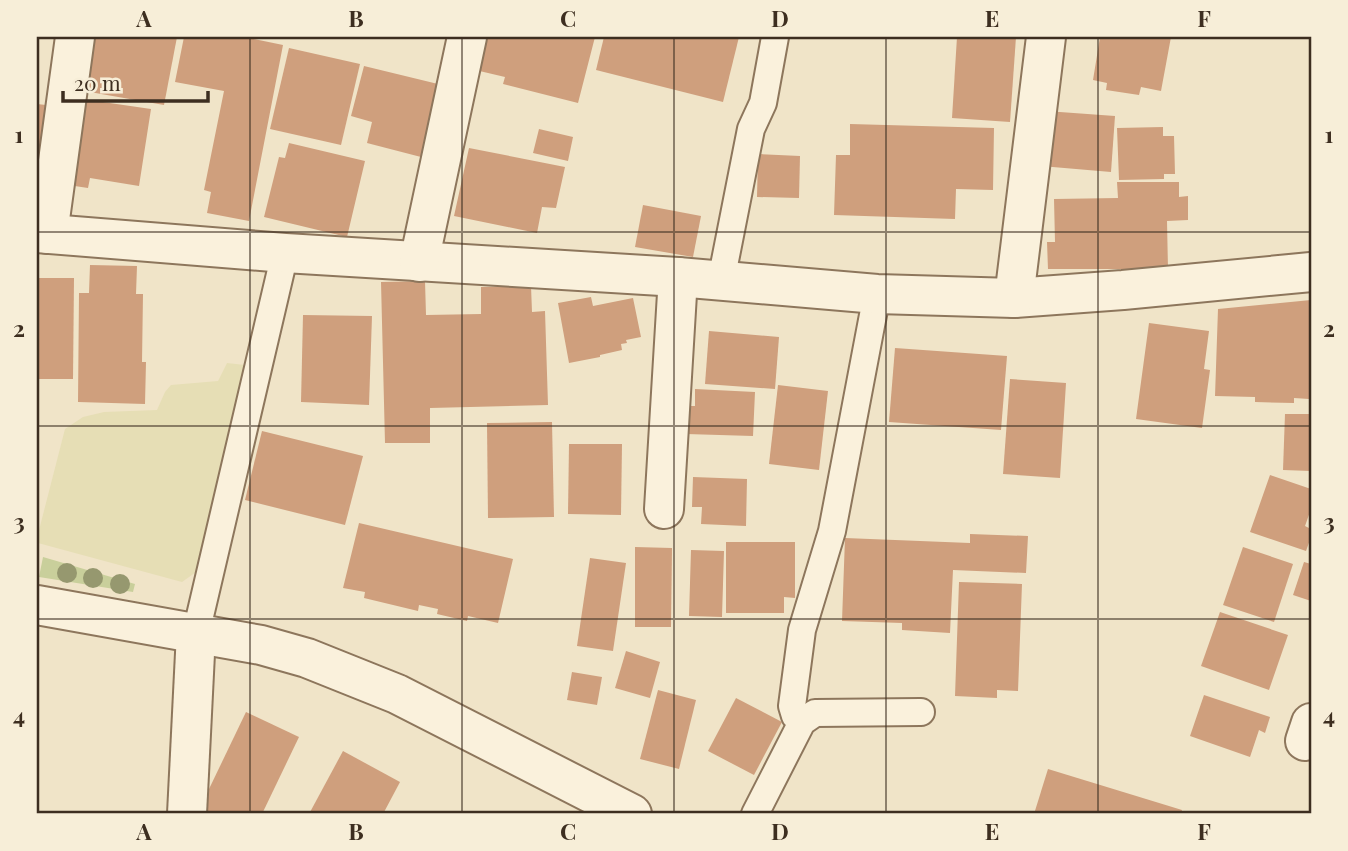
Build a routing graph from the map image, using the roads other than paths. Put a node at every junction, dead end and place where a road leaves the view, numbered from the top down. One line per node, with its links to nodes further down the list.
1 (75, 37): 5 (street)
2 (467, 37): 7 (street)
3 (775, 37): 10 (lane)
4 (1046, 37): 12 (street)
5 (42, 234): 6 (street)
6 (285, 253): 7 (street); 15 (lane)
7 (419, 262): 9 (street)
8 (1311, 272): 12 (street)
9 (678, 278): 10 (street); 13 (street)
10 (721, 281): 11 (street)
11 (877, 294): 12 (street); 17 (lane)
12 (1014, 298)
13 (664, 509)
14 (37, 605): 15 (street)
15 (196, 633): 18 (street); 19 (street)
16 (922, 712): 17 (lane)
17 (802, 722): 20 (lane)
18 (187, 814)
19 (632, 814)
20 (754, 814)

